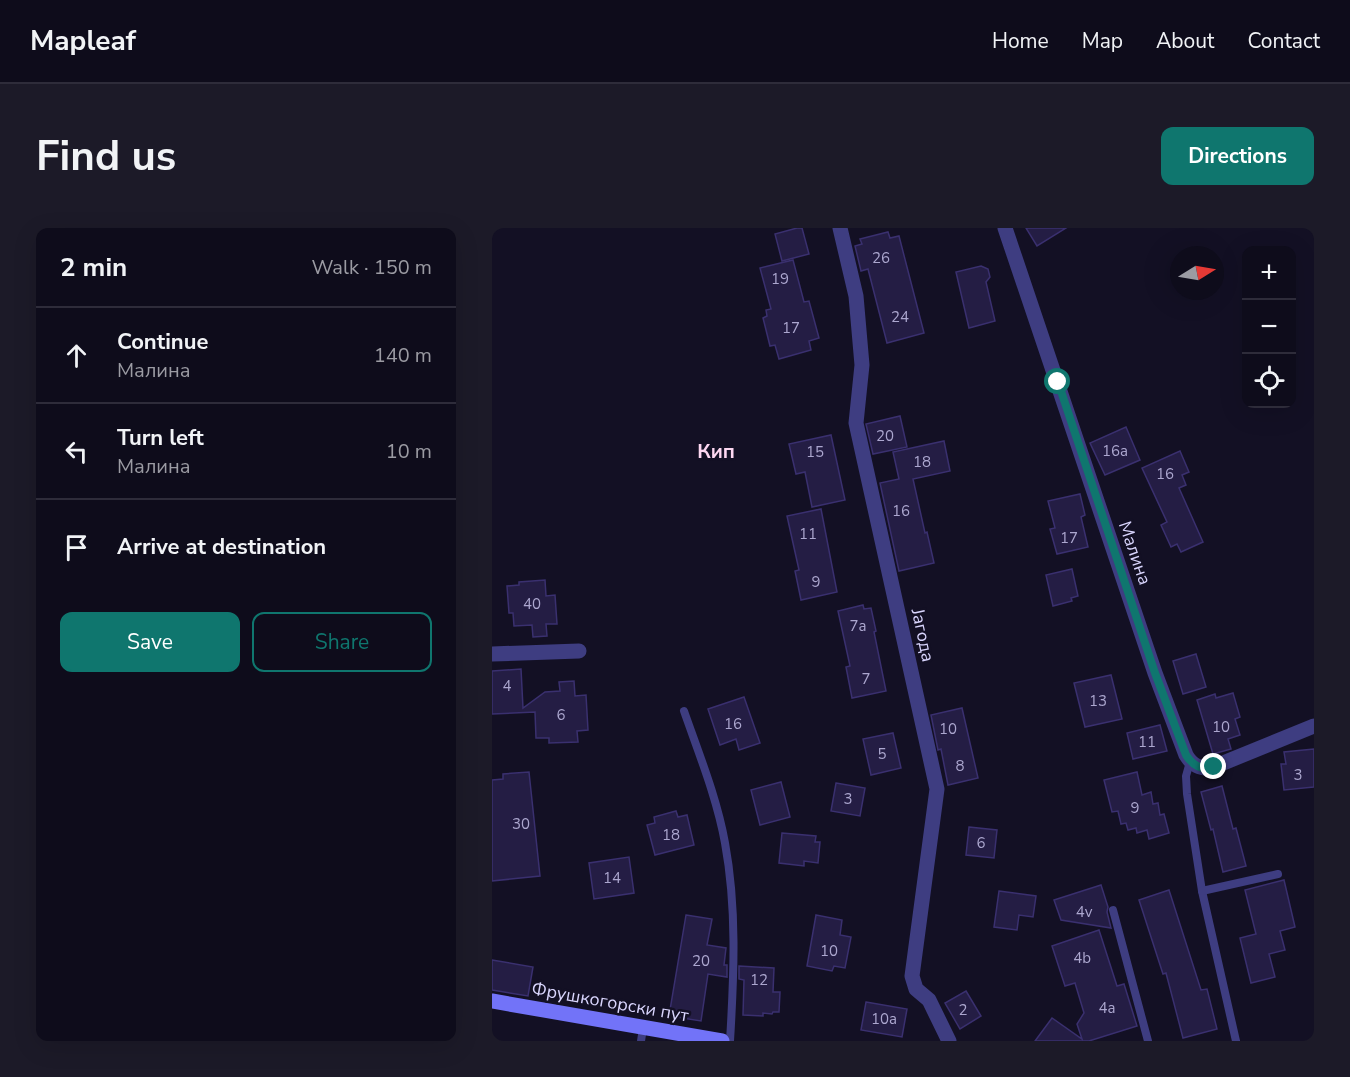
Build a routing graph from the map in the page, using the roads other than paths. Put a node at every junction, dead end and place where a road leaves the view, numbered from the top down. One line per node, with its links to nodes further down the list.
1 (840, 228): 15 (street, Јагода)
2 (1005, 228): 7 (street, Малина)
3 (579, 651): 4 (street)
4 (492, 654)
5 (684, 711): 14 (lane)
6 (1314, 726): 7 (street)
7 (1190, 762): 9 (lane)
8 (1278, 874): 9 (lane)
9 (1202, 891): 17 (lane)
10 (1113, 910): 16 (lane)
11 (492, 1001): 12 (street, Фрушкогорски пут)
12 (642, 1034): 13 (street, Фрушкогорски пут)
13 (722, 1041)
14 (730, 1041)
15 (949, 1041)
16 (1148, 1041)
17 (1236, 1041)

